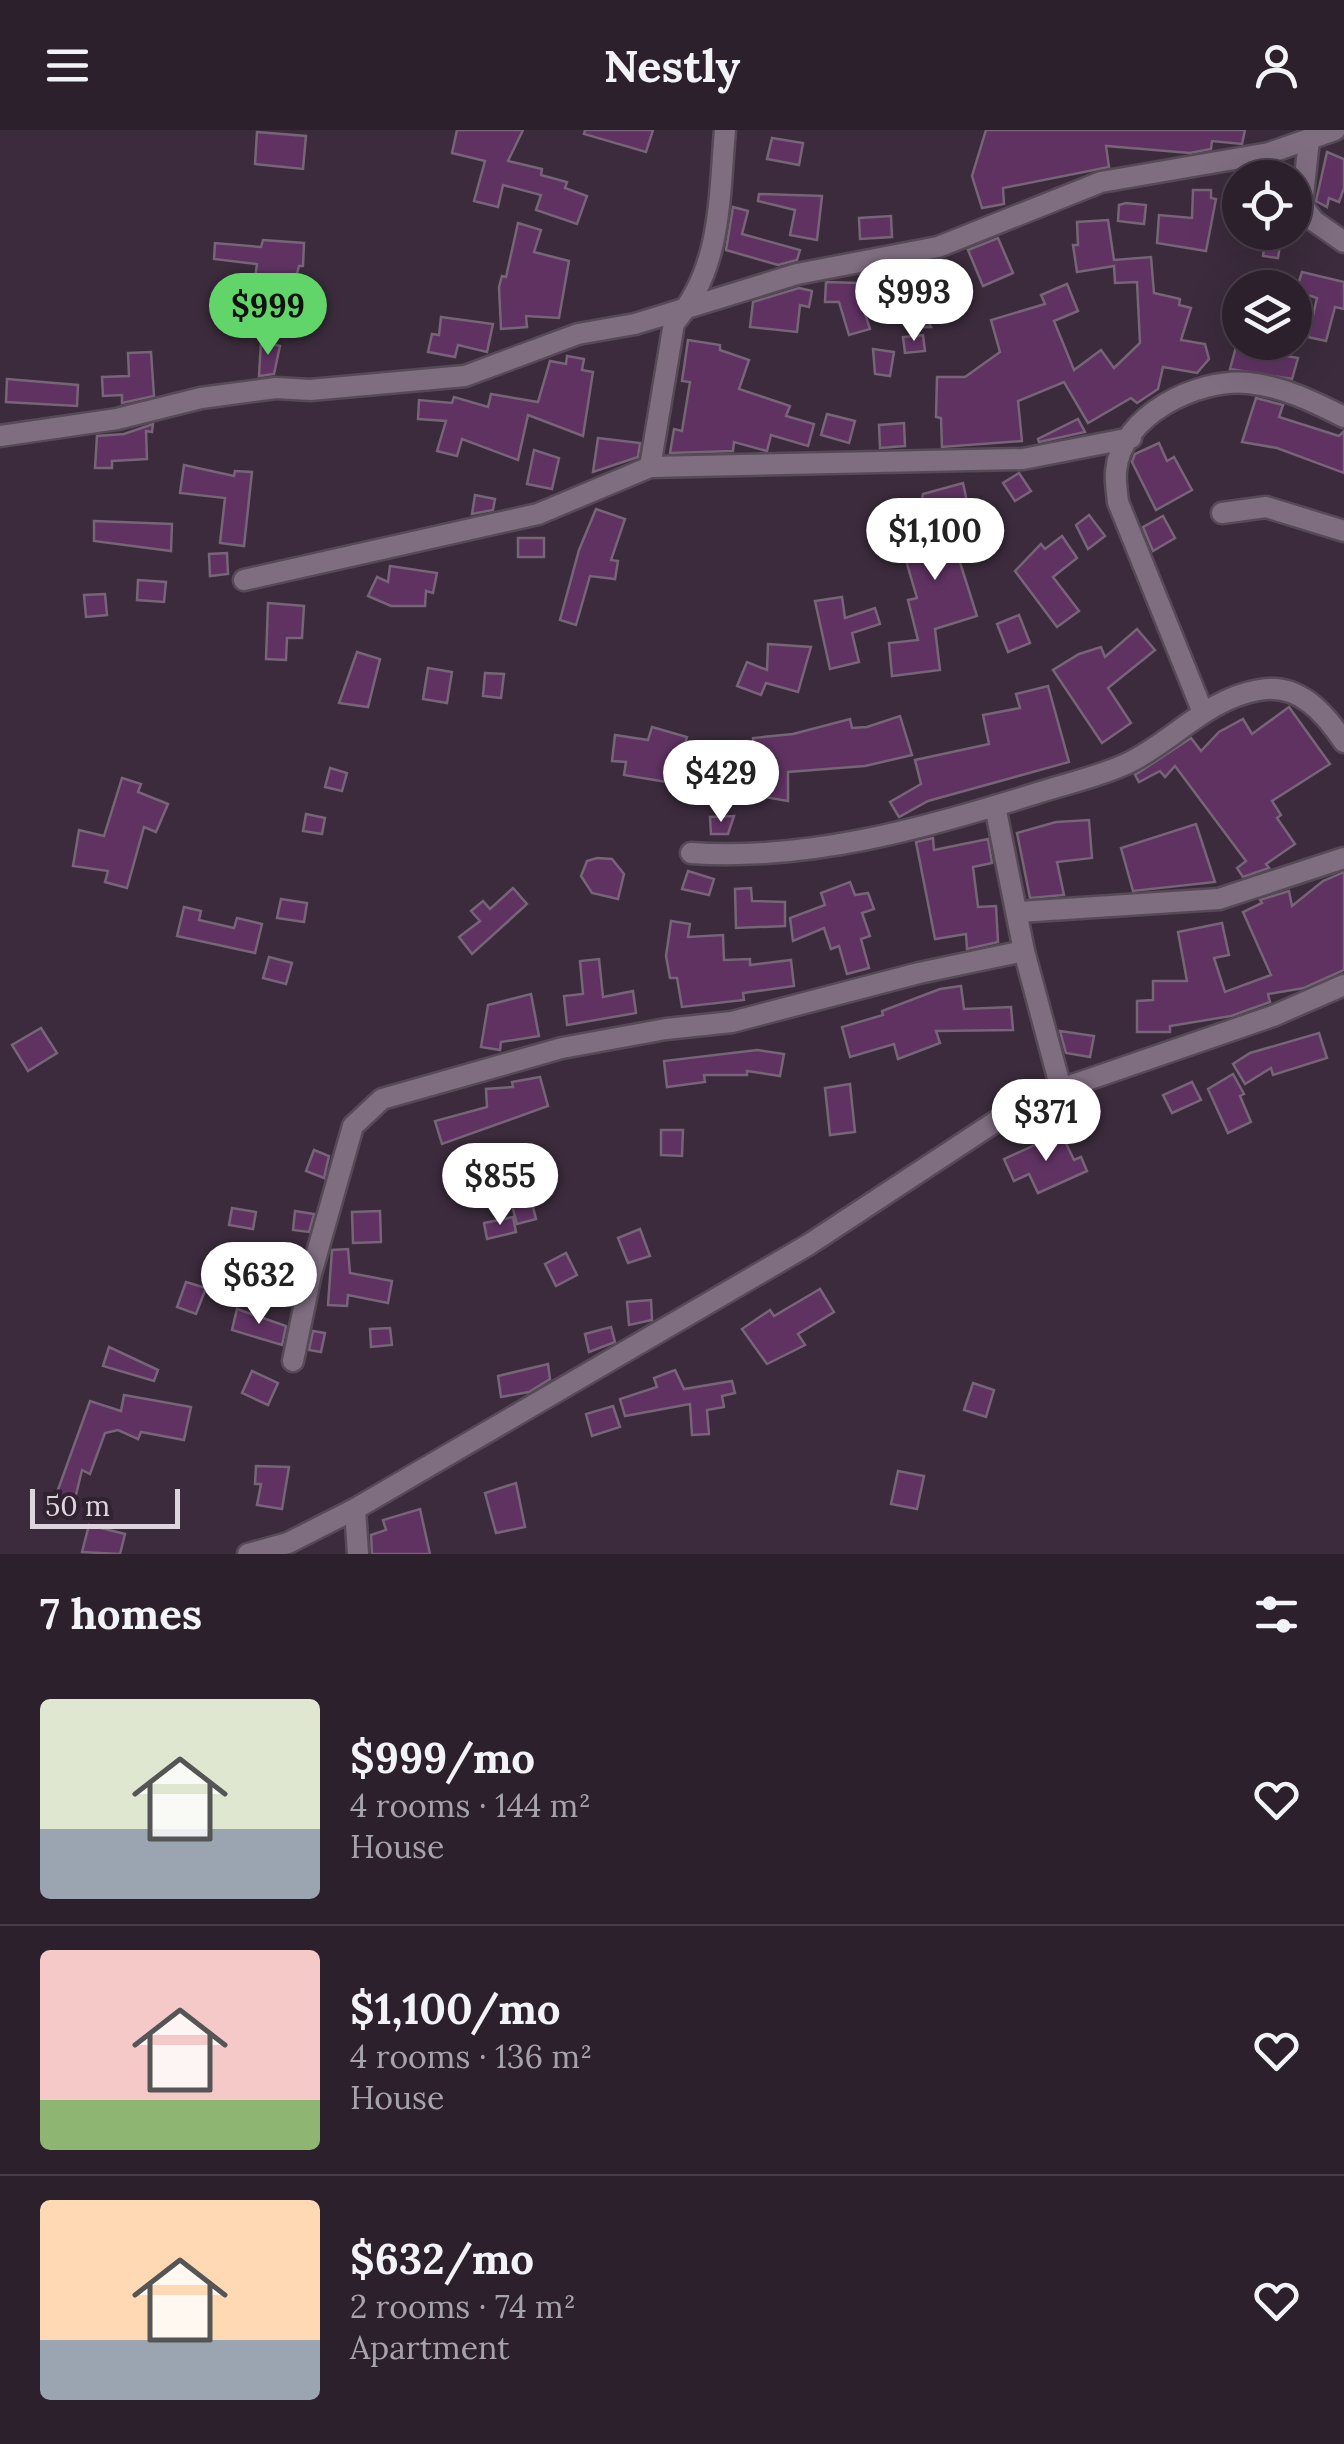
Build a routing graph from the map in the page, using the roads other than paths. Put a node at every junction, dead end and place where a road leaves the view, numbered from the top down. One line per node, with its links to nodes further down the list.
1 (724, 130): 5 (street)
2 (1335, 130): 3 (street)
3 (1309, 140): 4 (street); 5 (street)
4 (1344, 242)
5 (688, 307): 7 (street); 9 (street)
6 (1344, 418): 8 (street)
7 (0, 436)
8 (1132, 438): 9 (street); 13 (street)
9 (650, 466): 12 (street)
10 (1222, 513): 11 (street)
11 (1344, 531)
12 (244, 580)
13 (1202, 710): 14 (street); 15 (street)
14 (1344, 742)
15 (995, 806): 16 (street); 18 (street)
16 (691, 853)
17 (1344, 858): 18 (street)
18 (1019, 912): 19 (street)
19 (1024, 950): 21 (street); 22 (street)
20 (1344, 985): 21 (street)
21 (1061, 1089): 23 (street)
22 (293, 1361)
23 (355, 1510): 24 (street); 25 (street)
24 (248, 1554)
25 (358, 1554)

